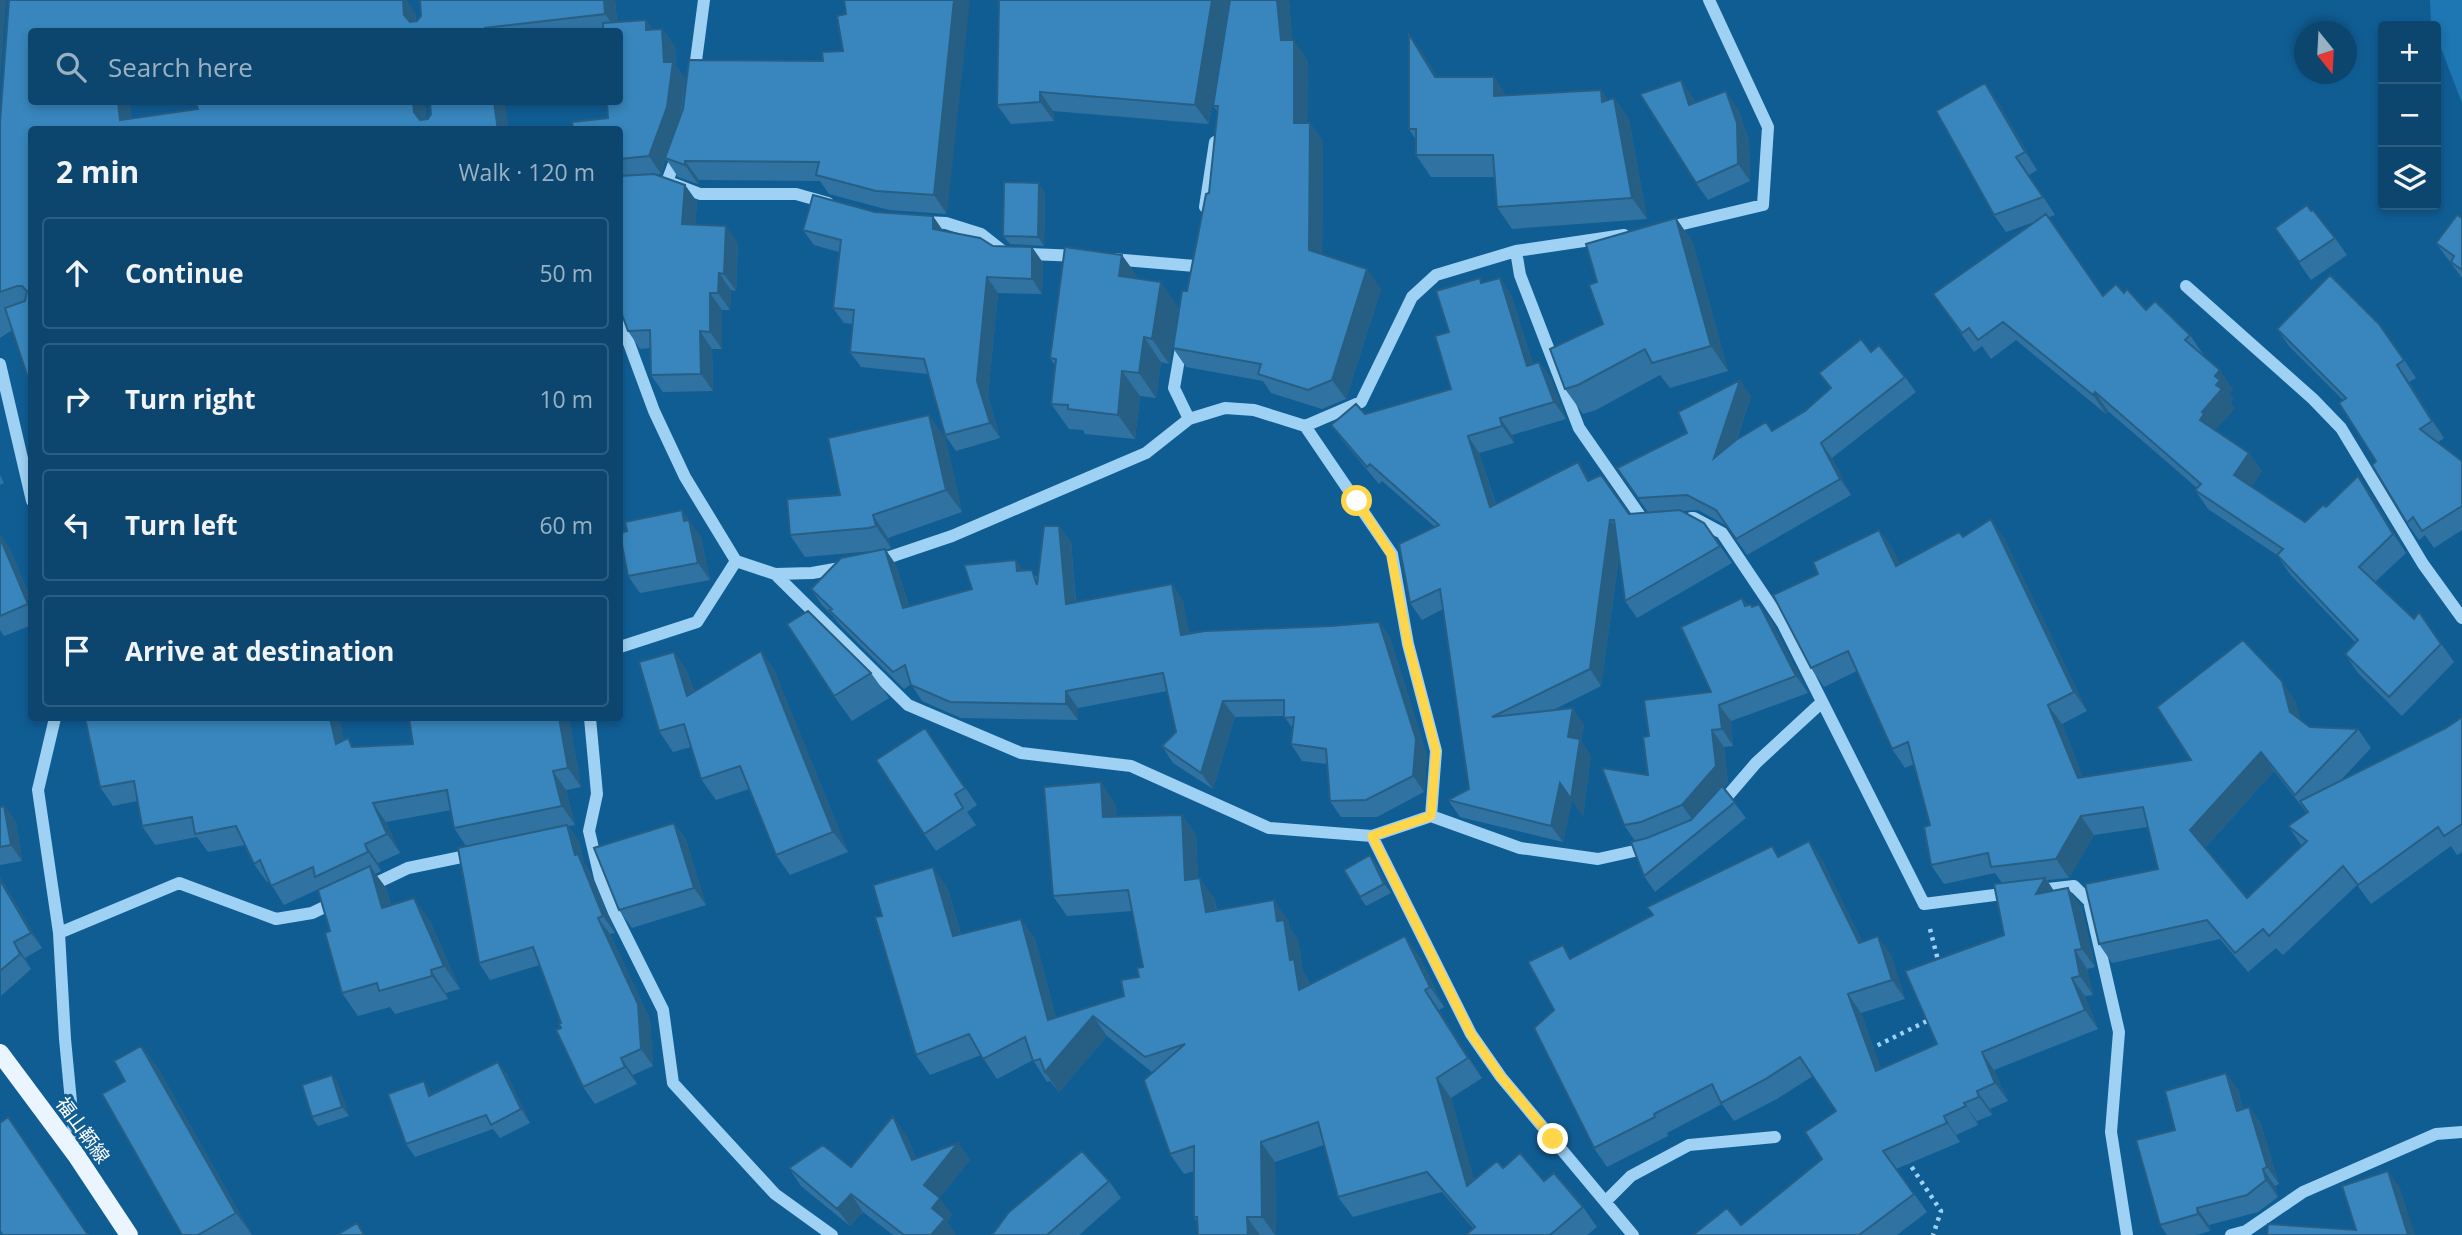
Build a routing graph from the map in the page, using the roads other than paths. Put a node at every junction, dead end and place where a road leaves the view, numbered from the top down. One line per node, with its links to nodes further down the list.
1 (704, 0): 3 (street)
2 (1709, 0): 11 (street)
3 (693, 87)
4 (1219, 123): 9 (street)
5 (680, 148): 6 (street)
6 (667, 181): 7 (street); 8 (street)
7 (643, 184)
8 (836, 205)
9 (1204, 214)
10 (912, 221): 12 (street)
11 (1516, 251): 18 (street); 21 (street)
12 (1193, 279)
13 (2186, 286): 24 (street)
14 (623, 327): 22 (street)
15 (1184, 334): 17 (street)
16 (0, 364): 19 (street)
17 (1189, 419): 18 (street); 23 (street)
18 (1305, 426): 29 (street)
19 (28, 484)
20 (1682, 519): 26 (street)
21 (1657, 522)
22 (736, 561): 23 (street); 25 (street)
23 (775, 574): 31 (street)
24 (2462, 618)
25 (623, 646)
26 (1821, 703): 30 (street); 43 (street)
27 (54, 721): 34 (street)
28 (590, 721): 41 (street)
29 (1431, 816): 31 (street); 32 (street)
30 (1707, 819)
31 (1372, 836): 39 (street)
32 (1666, 842)
33 (486, 852): 34 (street)
34 (60, 933): 38 (street)
35 (0, 1053): 38 (main road, 福山鞆線)
36 (2462, 1132): 44 (street)
37 (1775, 1137): 39 (street)
38 (76, 1154): 40 (main road, 福山鞆線)
39 (1606, 1201): 42 (street)
40 (129, 1235)
41 (832, 1235)
42 (1633, 1235)
43 (2127, 1235)
44 (2231, 1235)

